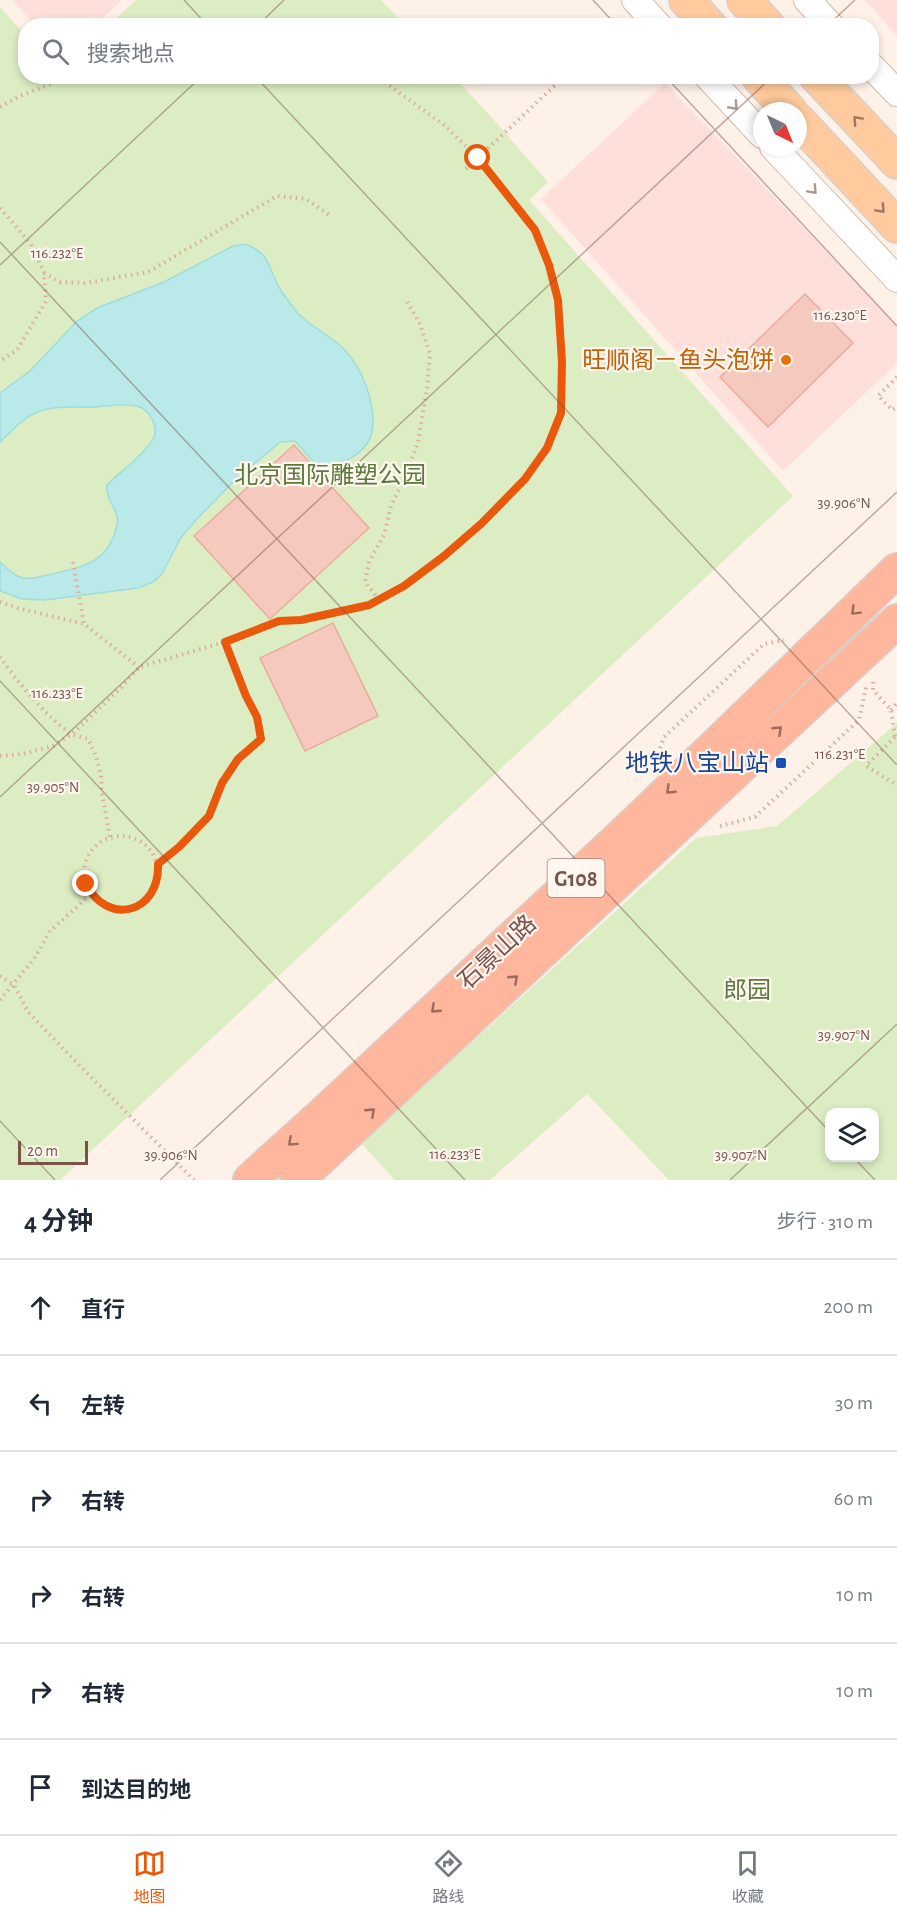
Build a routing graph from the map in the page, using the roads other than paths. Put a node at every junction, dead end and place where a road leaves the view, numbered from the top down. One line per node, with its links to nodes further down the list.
1 (635, 0): 5 (street)
2 (686, 0): 6 (main road)
3 (744, 0): 7 (main road)
4 (807, 0): 8 (street)
5 (652, 18)
6 (703, 18)
7 (761, 18)
8 (824, 18)
9 (879, 74): 13 (street)
10 (714, 84): 15 (street, one-way to 15)
11 (765, 84): 14 (main road)
12 (824, 84): 18 (main road, one-way to 12)
13 (897, 93)
14 (782, 102)
15 (753, 125)
16 (807, 130): 19 (main road, one-way to 19)
17 (781, 156): 20 (street, one-way to 20)
18 (897, 162)
19 (897, 226)
20 (897, 279)
21 (897, 570): 23 (highway, 石景山路 / G108, one-way to 23)
22 (897, 621): 24 (highway, 石景山路 / G108, one-way to 22)
23 (250, 1180)
24 (297, 1180)

